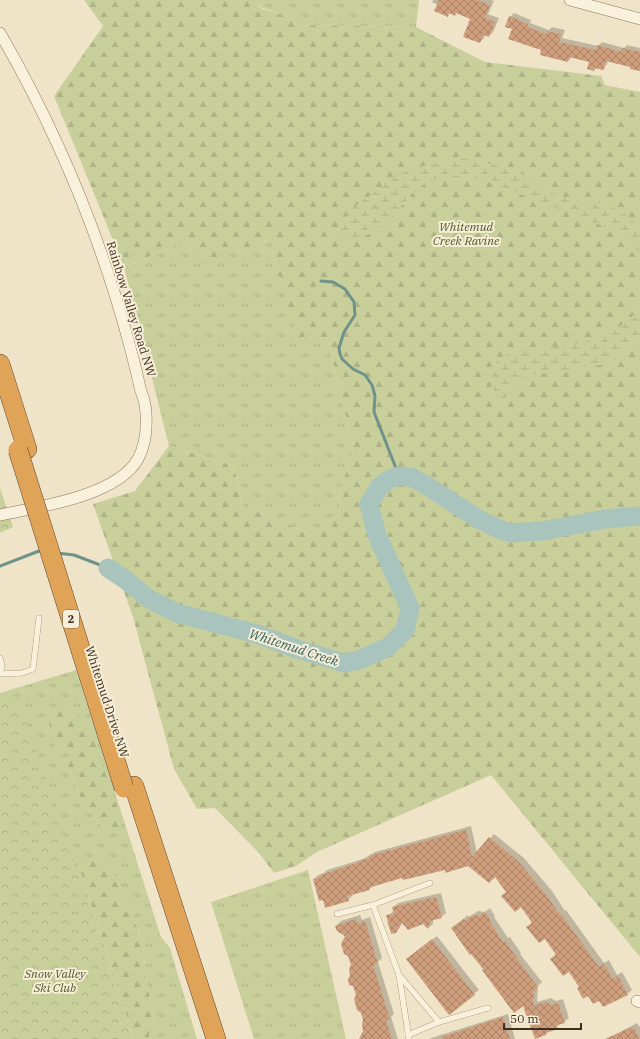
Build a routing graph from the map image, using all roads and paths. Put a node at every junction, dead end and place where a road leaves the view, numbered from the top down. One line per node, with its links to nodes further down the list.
1 (570, 0): 2 (street)
2 (640, 19)
3 (0, 34): 7 (street, Rainbow Valley Road NW)
4 (0, 364): 6 (highway, Whitemud Drive NW / 2)
5 (0, 392): 6 (highway, Whitemud Drive NW / 2)
6 (22, 449): 11 (highway, Whitemud Drive NW / 2, bridge)
7 (0, 515)
8 (39, 618): 10 (lane)
9 (0, 658): 10 (lane)
10 (0, 673)
11 (129, 787): 19 (highway, Whitemud Drive NW / 2); 20 (highway, Whitemud Drive NW / 2)
12 (430, 883): 13 (lane)
13 (373, 906): 14 (lane); 15 (lane)
14 (337, 914)
15 (399, 975): 17 (lane); 18 (lane)
16 (488, 1008): 17 (lane)
17 (440, 1022): 18 (lane)
18 (408, 1037)
19 (204, 1039)
20 (216, 1039)

